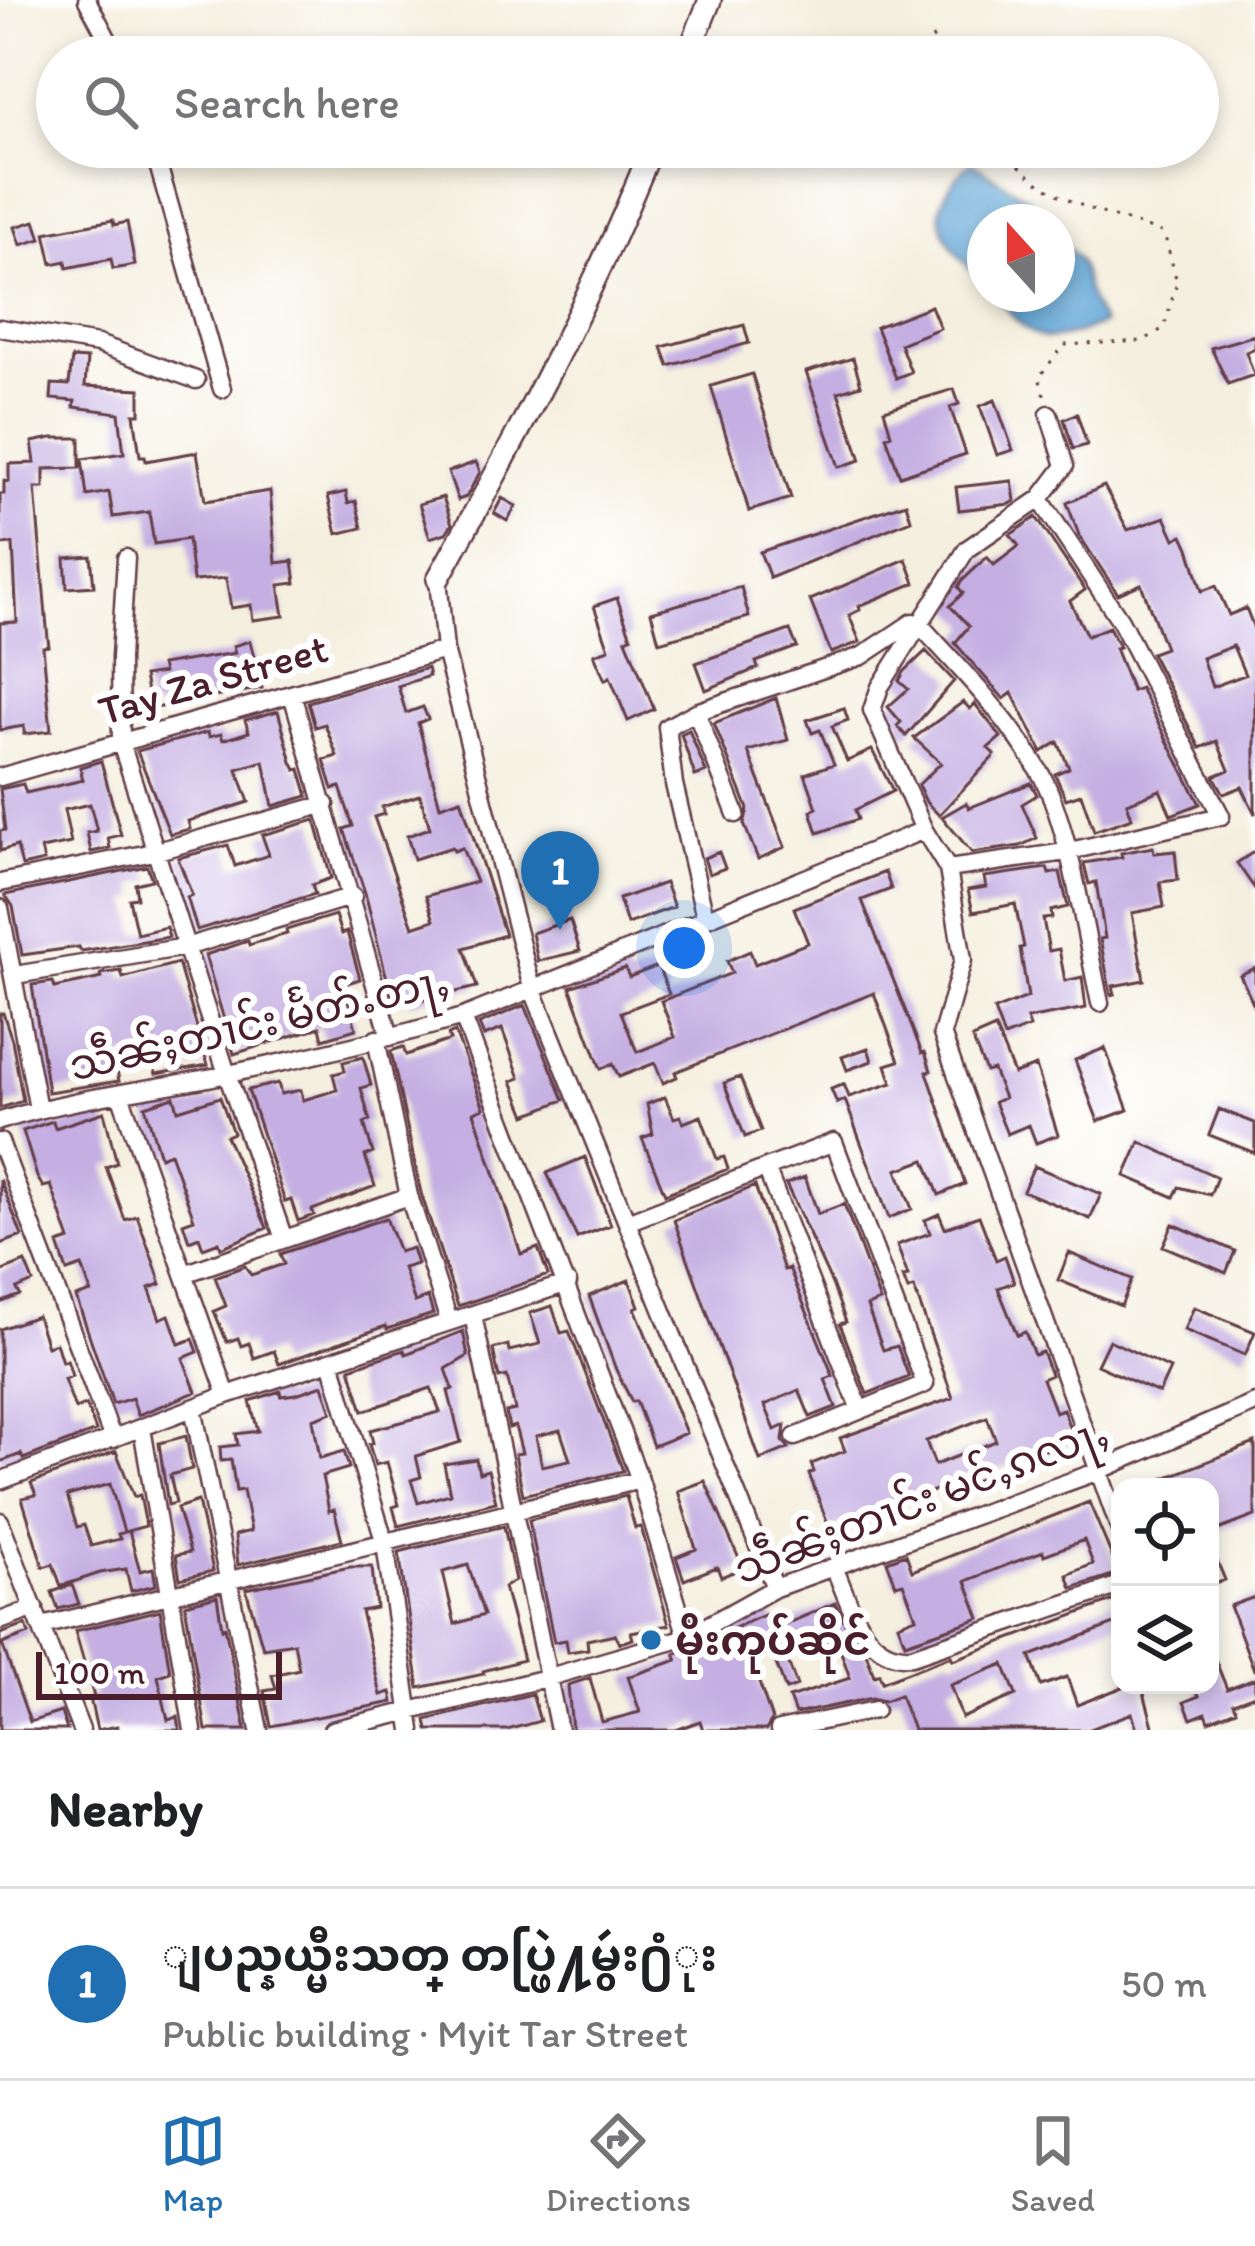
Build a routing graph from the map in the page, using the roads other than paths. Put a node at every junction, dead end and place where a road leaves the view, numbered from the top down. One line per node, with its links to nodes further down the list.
1 (87, 0): 3 (street)
2 (710, 0): 4 (street)
3 (106, 36)
4 (695, 36)
5 (159, 168): 9 (street)
6 (644, 168): 13 (street)
7 (0, 328): 8 (street)
8 (196, 380)
9 (222, 389)
10 (1049, 414): 11 (street)
11 (1040, 499): 14 (street); 24 (street)
12 (126, 558): 18 (street)
13 (439, 580): 15 (street)
14 (921, 626): 17 (street); 22 (street); 24 (street)
15 (445, 650): 16 (street, Tay Za Street); 32 (street)
16 (292, 694): 18 (street, Tay Za Street); 20 (street)
17 (696, 712): 21 (street); 29 (street)
18 (122, 743): 19 (street, Tay Za Street); 23 (street)
19 (0, 778)
20 (326, 804): 23 (street); 27 (street)
21 (736, 814)
22 (924, 830): 25 (street); 29 (street, သဵၼ်ႈတၢင်း မႅတ်ႉတႃႇ)
23 (154, 852): 26 (street); 30 (street)
24 (1066, 852): 25 (street); 33 (street)
25 (948, 869): 57 (street)
26 (0, 883)
27 (353, 896): 30 (street); 35 (street)
28 (0, 908): 31 (street)
29 (705, 917): 32 (street, သဵၼ်ႈတၢင်း မႅတ်ႉတႃႇ)
30 (186, 947): 31 (street); 36 (street)
31 (15, 975): 38 (street)
32 (532, 988): 34 (street, သဵၼ်ႈတၢင်း မႅတ်ႉတႃႇ); 43 (street)
33 (1100, 1003)
34 (463, 1017): 35 (street, သဵၼ်ႈတၢင်း မႅတ်ႉတႃႇ); 46 (street)
35 (383, 1038): 36 (street, သဵၼ်ႈတၢင်း မႅတ်ႉတႃႇ); 42 (street)
36 (227, 1074): 37 (street, သဵၼ်ႈတၢင်း မႅတ်ႉတႃႇ); 44 (street)
37 (120, 1094): 38 (street, သဵၼ်ႈတၢင်း မႅတ်ႉတႃႇ); 45 (street)
38 (38, 1109): 39 (street, သဵၼ်ႈတၢင်း မႅတ်ႉတႃႇ)
39 (0, 1121)
40 (0, 1142): 56 (street)
41 (766, 1168): 43 (street); 53 (street); 53 (street)
42 (409, 1196): 44 (street); 48 (street)
43 (627, 1222): 67 (street)
44 (284, 1239): 45 (street)
45 (184, 1274): 50 (street)
46 (568, 1283): 47 (street); 59 (street)
47 (473, 1315): 48 (street); 61 (street)
48 (449, 1321): 49 (street)
49 (331, 1361): 50 (street); 63 (street)
50 (227, 1395): 52 (street)
51 (1255, 1403): 57 (street, သဵၼ်ႈတၢင်း မင်ႇၵလႃႇ)
52 (193, 1408): 54 (street); 65 (street)
53 (860, 1410): 55 (street)
54 (142, 1428): 56 (street); 68 (street)
55 (795, 1437)
56 (112, 1439): 58 (street)
57 (1096, 1472): 60 (street); 64 (street, သဵၼ်ႈတၢင်း မင်ႇၵလႃႇ)
58 (0, 1480)
59 (640, 1480): 61 (street); 72 (street)
60 (1111, 1508)
61 (514, 1510): 63 (street); 73 (street)
62 (0, 1521): 69 (street)
63 (385, 1544): 65 (street); 74 (street)
64 (834, 1567): 66 (street); 67 (street, သဵၼ်ႈတၢင်း မင်ႇၵလႃႇ)
65 (228, 1579): 68 (street); 78 (street)
66 (1117, 1586)
67 (775, 1588): 72 (street, သဵၼ်ႈတၢင်း မင်ႇၵလႃႇ)
68 (167, 1594): 71 (street); 77 (street)
69 (35, 1608): 70 (street); 71 (street)
70 (0, 1621)
71 (42, 1626): 76 (street)
72 (688, 1637): 73 (street, သဵၼ်ႈတၢင်း မင်ႇၵလႃႇ)
73 (546, 1678): 74 (street, သဵၼ်ႈတၢင်း မင်ႇၵလႃႇ); 81 (street)
74 (408, 1710): 79 (street, သဵၼ်ႈတၢင်း မင်ႇၵလႃႇ); 80 (street)
75 (875, 1710): 82 (street)
76 (81, 1730)
77 (193, 1730)
78 (259, 1730)
79 (332, 1730)
80 (412, 1730)
81 (559, 1730)
82 (779, 1730)

